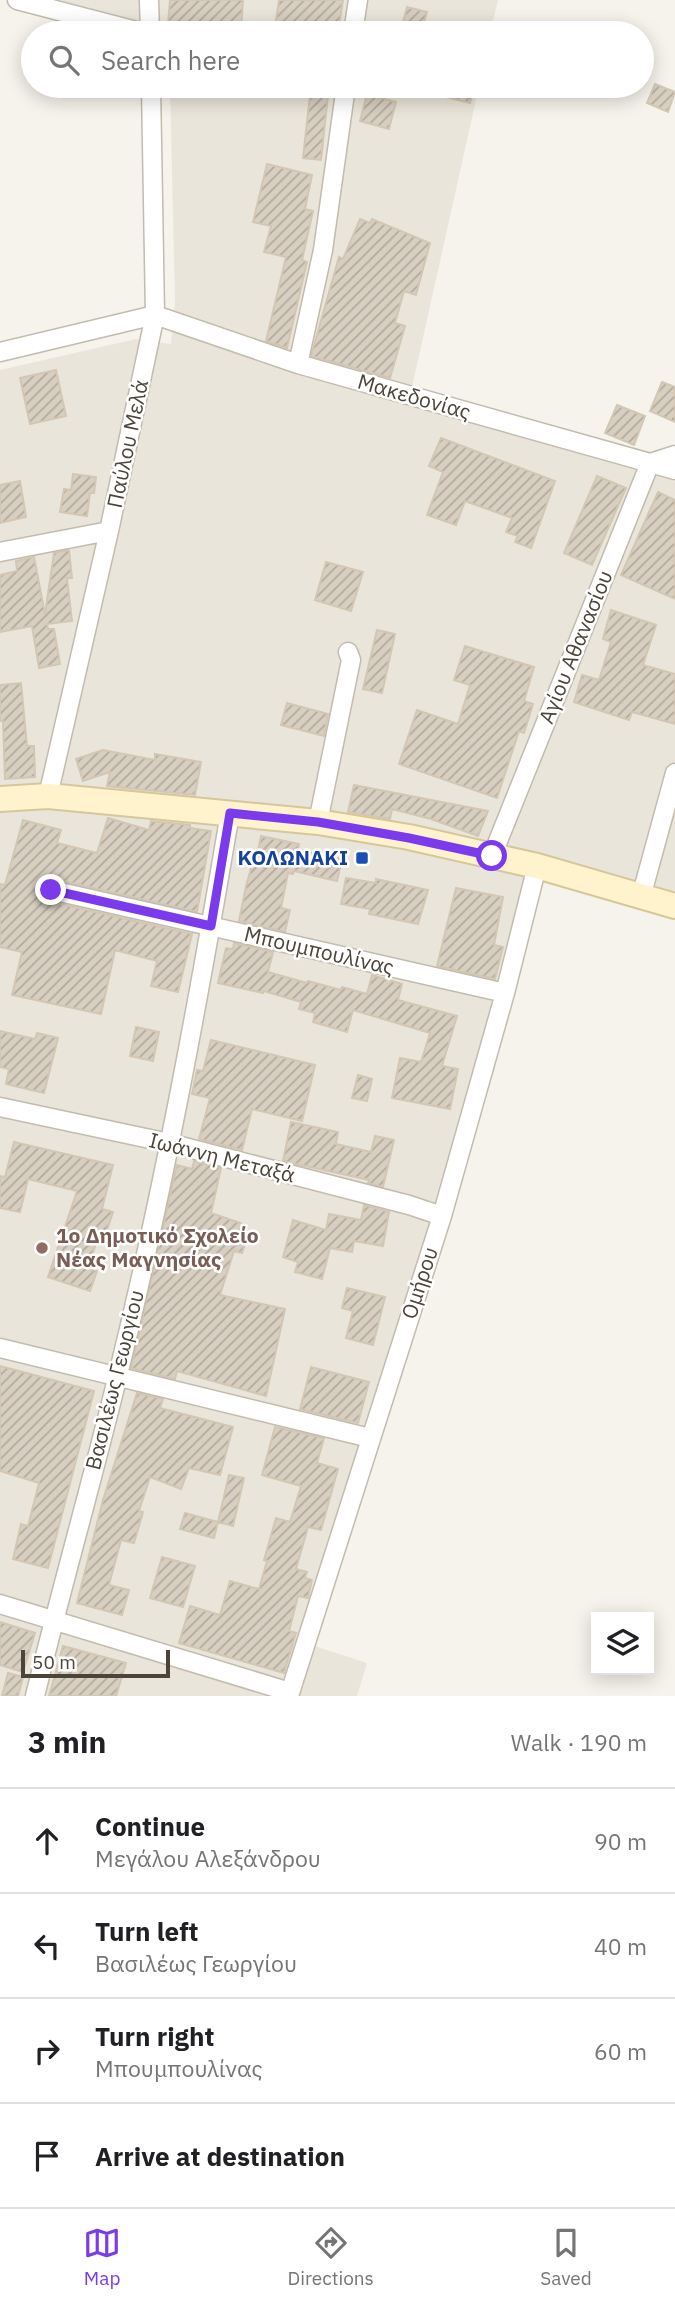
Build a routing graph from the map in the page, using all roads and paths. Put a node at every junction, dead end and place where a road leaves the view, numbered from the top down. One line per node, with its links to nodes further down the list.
1 (17, 0): 4 (street)
2 (149, 0): 5 (street)
3 (358, 0): 6 (street)
4 (98, 21)
5 (150, 21)
6 (355, 21)
7 (151, 98): 9 (street, Παύλου Μελά)
8 (344, 98): 11 (street)
9 (155, 315): 10 (street); 11 (street, Μακεδονίας); 15 (street, Παύλου Μελά)
10 (0, 352)
11 (298, 364): 13 (street, Μακεδονίας)
12 (675, 455): 13 (street)
13 (650, 463): 14 (street, Μακεδονίας); 23 (street, Αγίου Αθανασίου)
14 (675, 470)
15 (110, 531): 16 (street); 19 (street, Παύλου Μελά)
16 (0, 552)
17 (348, 652): 22 (street)
18 (675, 773): 26 (street)
19 (48, 796): 20 (street); 21 (street)
20 (0, 799)
21 (230, 813): 22 (street); 28 (street, Βασιλέως Γεωργίου)
22 (318, 822): 23 (street)
23 (492, 856): 24 (street)
24 (537, 866): 26 (street); 29 (street, Ομήρου)
25 (51, 890): 28 (street, Μπουμπουλίνας)
26 (641, 897): 27 (street)
27 (675, 906)
28 (211, 926): 29 (street, Μπουμπουλίνας); 31 (street, Βασιλέως Γεωργίου)
29 (505, 993): 32 (street, Ομήρου)
30 (0, 1107): 31 (street, Ιωάννη Μεταξά)
31 (170, 1143): 32 (street, Ιωάννη Μεταξά); 34 (street, Βασιλέως Γεωργίου)
32 (442, 1216): 35 (street, Ομήρου)
33 (0, 1349): 34 (street)
34 (117, 1377): 35 (street); 37 (street, Βασιλέως Γεωργίου)
35 (370, 1438): 38 (street, Ομήρου)
36 (0, 1604): 37 (street)
37 (54, 1621): 38 (street); 39 (street, Βασιλέως Γεωργίου)
38 (289, 1694)
39 (35, 1696)

